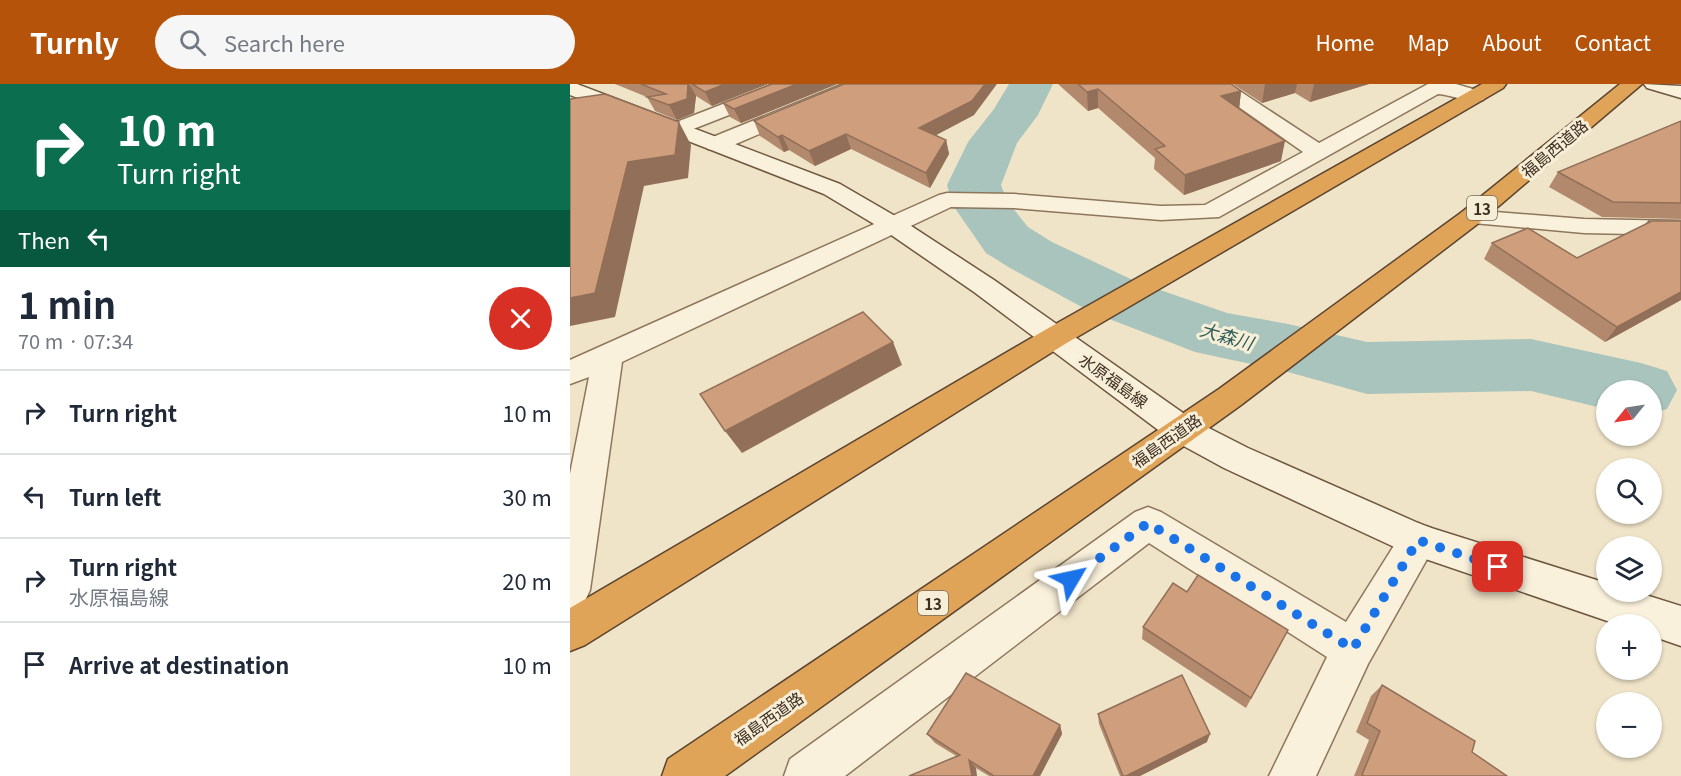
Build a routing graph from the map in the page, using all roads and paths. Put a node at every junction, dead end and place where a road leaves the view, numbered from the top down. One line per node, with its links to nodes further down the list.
1 (791, 84): 12 (street)
2 (860, 84): 13 (street)
3 (1216, 84): 14 (street)
4 (1496, 84): 11 (highway)
5 (1632, 84): 15 (highway, 福島西道路 / 13)
6 (1654, 84): 10 (street)
7 (1676, 84): 8 (street)
8 (1681, 87)
9 (570, 88): 12 (street, 水原福島線)
10 (1681, 92)
11 (1476, 96): 14 (street); 18 (highway)
12 (676, 129): 13 (street, 水原福島線)
13 (716, 144): 16 (street, 水原福島線)
14 (1317, 152): 16 (street)
15 (1471, 217): 17 (street); 21 (highway, 福島西道路 / 13)
16 (893, 225): 18 (street, 水原福島線); 19 (street)
17 (1681, 228)
18 (1055, 337): 21 (street, 水原福島線); 25 (highway)
19 (608, 355): 20 (street); 23 (street)
20 (570, 373)
21 (1181, 429): 22 (street, 水原福島線); 27 (highway, 福島西道路 / 13)
22 (1418, 540): 24 (street, 水原福島線); 26 (street)
23 (570, 590)
24 (1681, 626)
25 (570, 631)
26 (1353, 649): 28 (street); 29 (street)
27 (685, 776)
28 (807, 776)
29 (1292, 776)

